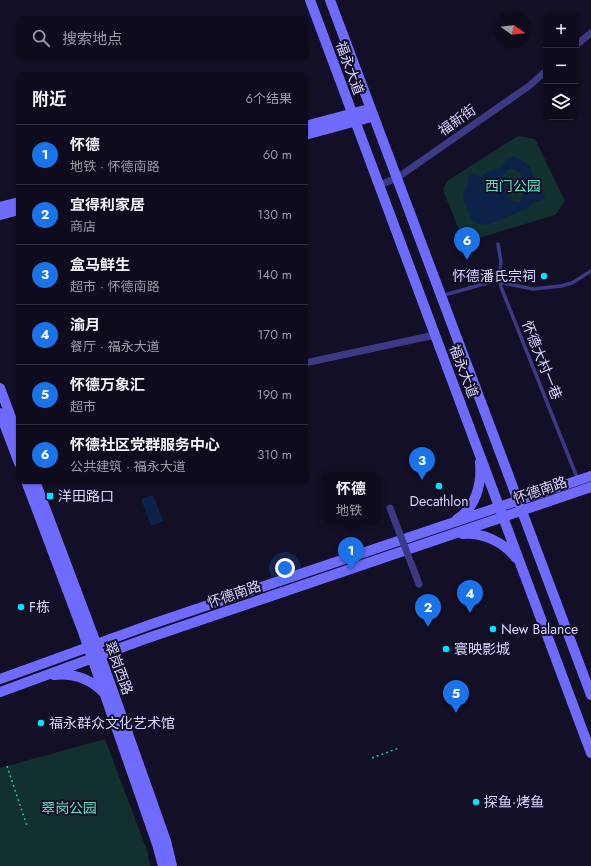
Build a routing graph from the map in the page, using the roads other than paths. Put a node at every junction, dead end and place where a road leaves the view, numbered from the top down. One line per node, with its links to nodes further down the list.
1 (310, 0): 7 (main road, 福永大道)
2 (330, 0): 6 (main road, 福永大道)
3 (591, 32): 4 (street)
4 (579, 42)
5 (543, 74): 10 (street, 福新街)
6 (372, 113): 7 (main road); 10 (main road, 福永大道)
7 (354, 117): 8 (main road); 9 (main road); 11 (main road, 福永大道)
8 (308, 125)
9 (308, 134)
10 (396, 178): 11 (street, 福新街); 19 (main road, 福永大道)
11 (379, 185): 20 (main road, 福永大道)
12 (16, 203): 13 (main road)
13 (0, 207)
14 (16, 211): 15 (main road)
15 (0, 215)
16 (498, 244): 18 (lane, 怀德大村一巷)
17 (591, 271): 18 (lane)
18 (500, 281): 19 (lane); 28 (lane, 怀德大村一巷)
19 (441, 296): 32 (main road, 福永大道)
20 (435, 334): 21 (street); 25 (main road, 福永大道)
21 (308, 362)
22 (0, 388): 24 (main road)
23 (0, 413): 26 (main road)
24 (16, 430)
25 (478, 450): 33 (main road, 福永大道); 37 (main road)
26 (16, 455)
27 (591, 476): 28 (main road, 怀德南路)
28 (578, 481): 32 (main road, 怀德南路)
29 (27, 484): 41 (main road, 翠岗西路)
30 (36, 484): 41 (main road, 翠岗西路)
31 (591, 487): 35 (main road, 怀德南路)
32 (519, 500): 33 (main road, 怀德南路); 35 (main road, 福永大道)
33 (499, 506): 36 (main road, 福永大道); 37 (main road, 怀德南路)
34 (390, 508): 40 (street, bridge)
35 (522, 510): 36 (main road, 怀德南路); 47 (main road, 福永大道)
36 (503, 517): 38 (main road, 怀德南路); 39 (main road, 福永大道)
37 (449, 523): 41 (main road, 怀德南路)
38 (452, 535): 39 (main road); 42 (main road, 怀德南路)
39 (521, 565): 48 (main road, 福永大道)
40 (419, 584)
41 (92, 646): 42 (main road, 翠岗西路); 44 (main road, 怀德南路)
42 (96, 657): 43 (main road, 怀德南路); 46 (main road, 翠岗西路); 50 (main road, 翠岗西路)
43 (42, 676): 45 (main road, 怀德南路); 46 (main road)
44 (0, 679)
45 (0, 692)
46 (104, 694): 49 (main road, 翠岗西路)
47 (591, 695)
48 (591, 753)
49 (163, 866)
50 (172, 866)

